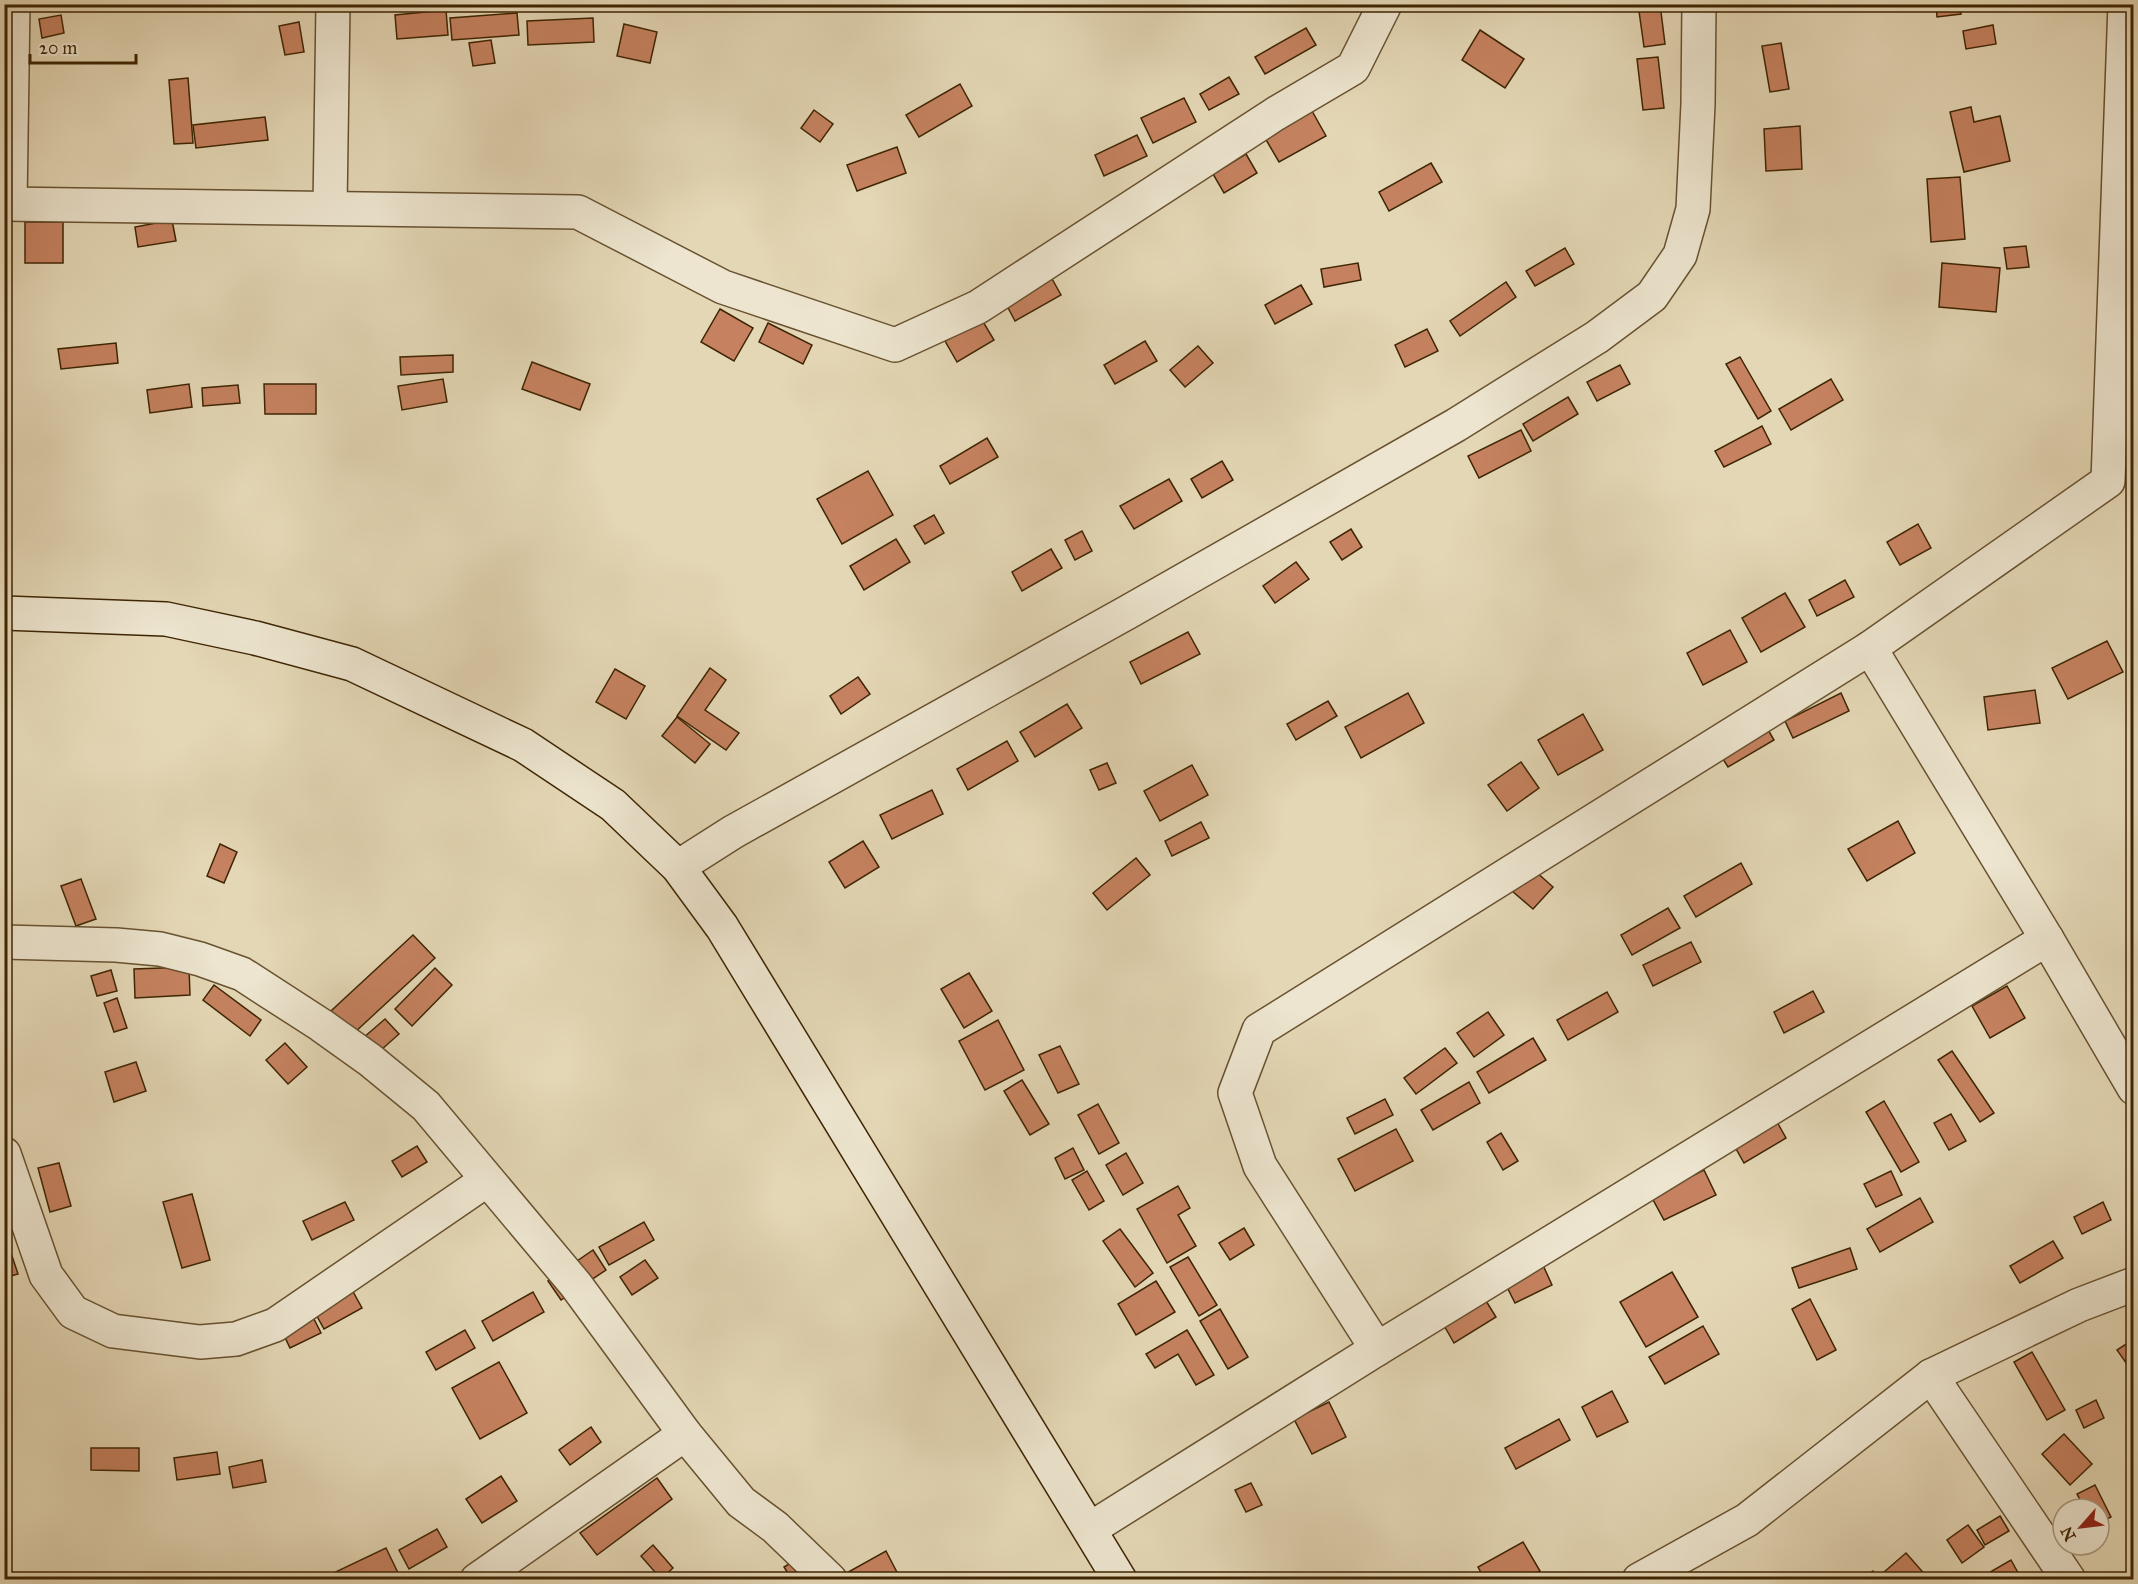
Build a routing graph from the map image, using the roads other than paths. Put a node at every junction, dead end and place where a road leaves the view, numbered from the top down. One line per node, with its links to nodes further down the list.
1 (13, 4): 6 (street)
2 (333, 4): 7 (street)
3 (1385, 4): 7 (street)
4 (1699, 4): 10 (street)
5 (2125, 4): 9 (street)
6 (7, 204): 7 (street)
7 (330, 208)
8 (4, 614): 10 (street)
9 (1869, 648): 11 (street); 17 (street)
10 (678, 867): 20 (street)
11 (2047, 939): 13 (street); 17 (street)
12 (4, 942): 15 (street)
13 (2133, 1088)
14 (4, 1154): 15 (street)
15 (487, 1180): 19 (street)
16 (2133, 1284): 18 (street)
17 (1377, 1349): 20 (street)
18 (1931, 1376): 24 (street); 25 (street)
19 (685, 1434): 21 (street); 22 (street)
20 (1090, 1529): 23 (street)
21 (477, 1580)
22 (830, 1580)
23 (1120, 1580)
24 (1639, 1580)
25 (2069, 1580)

